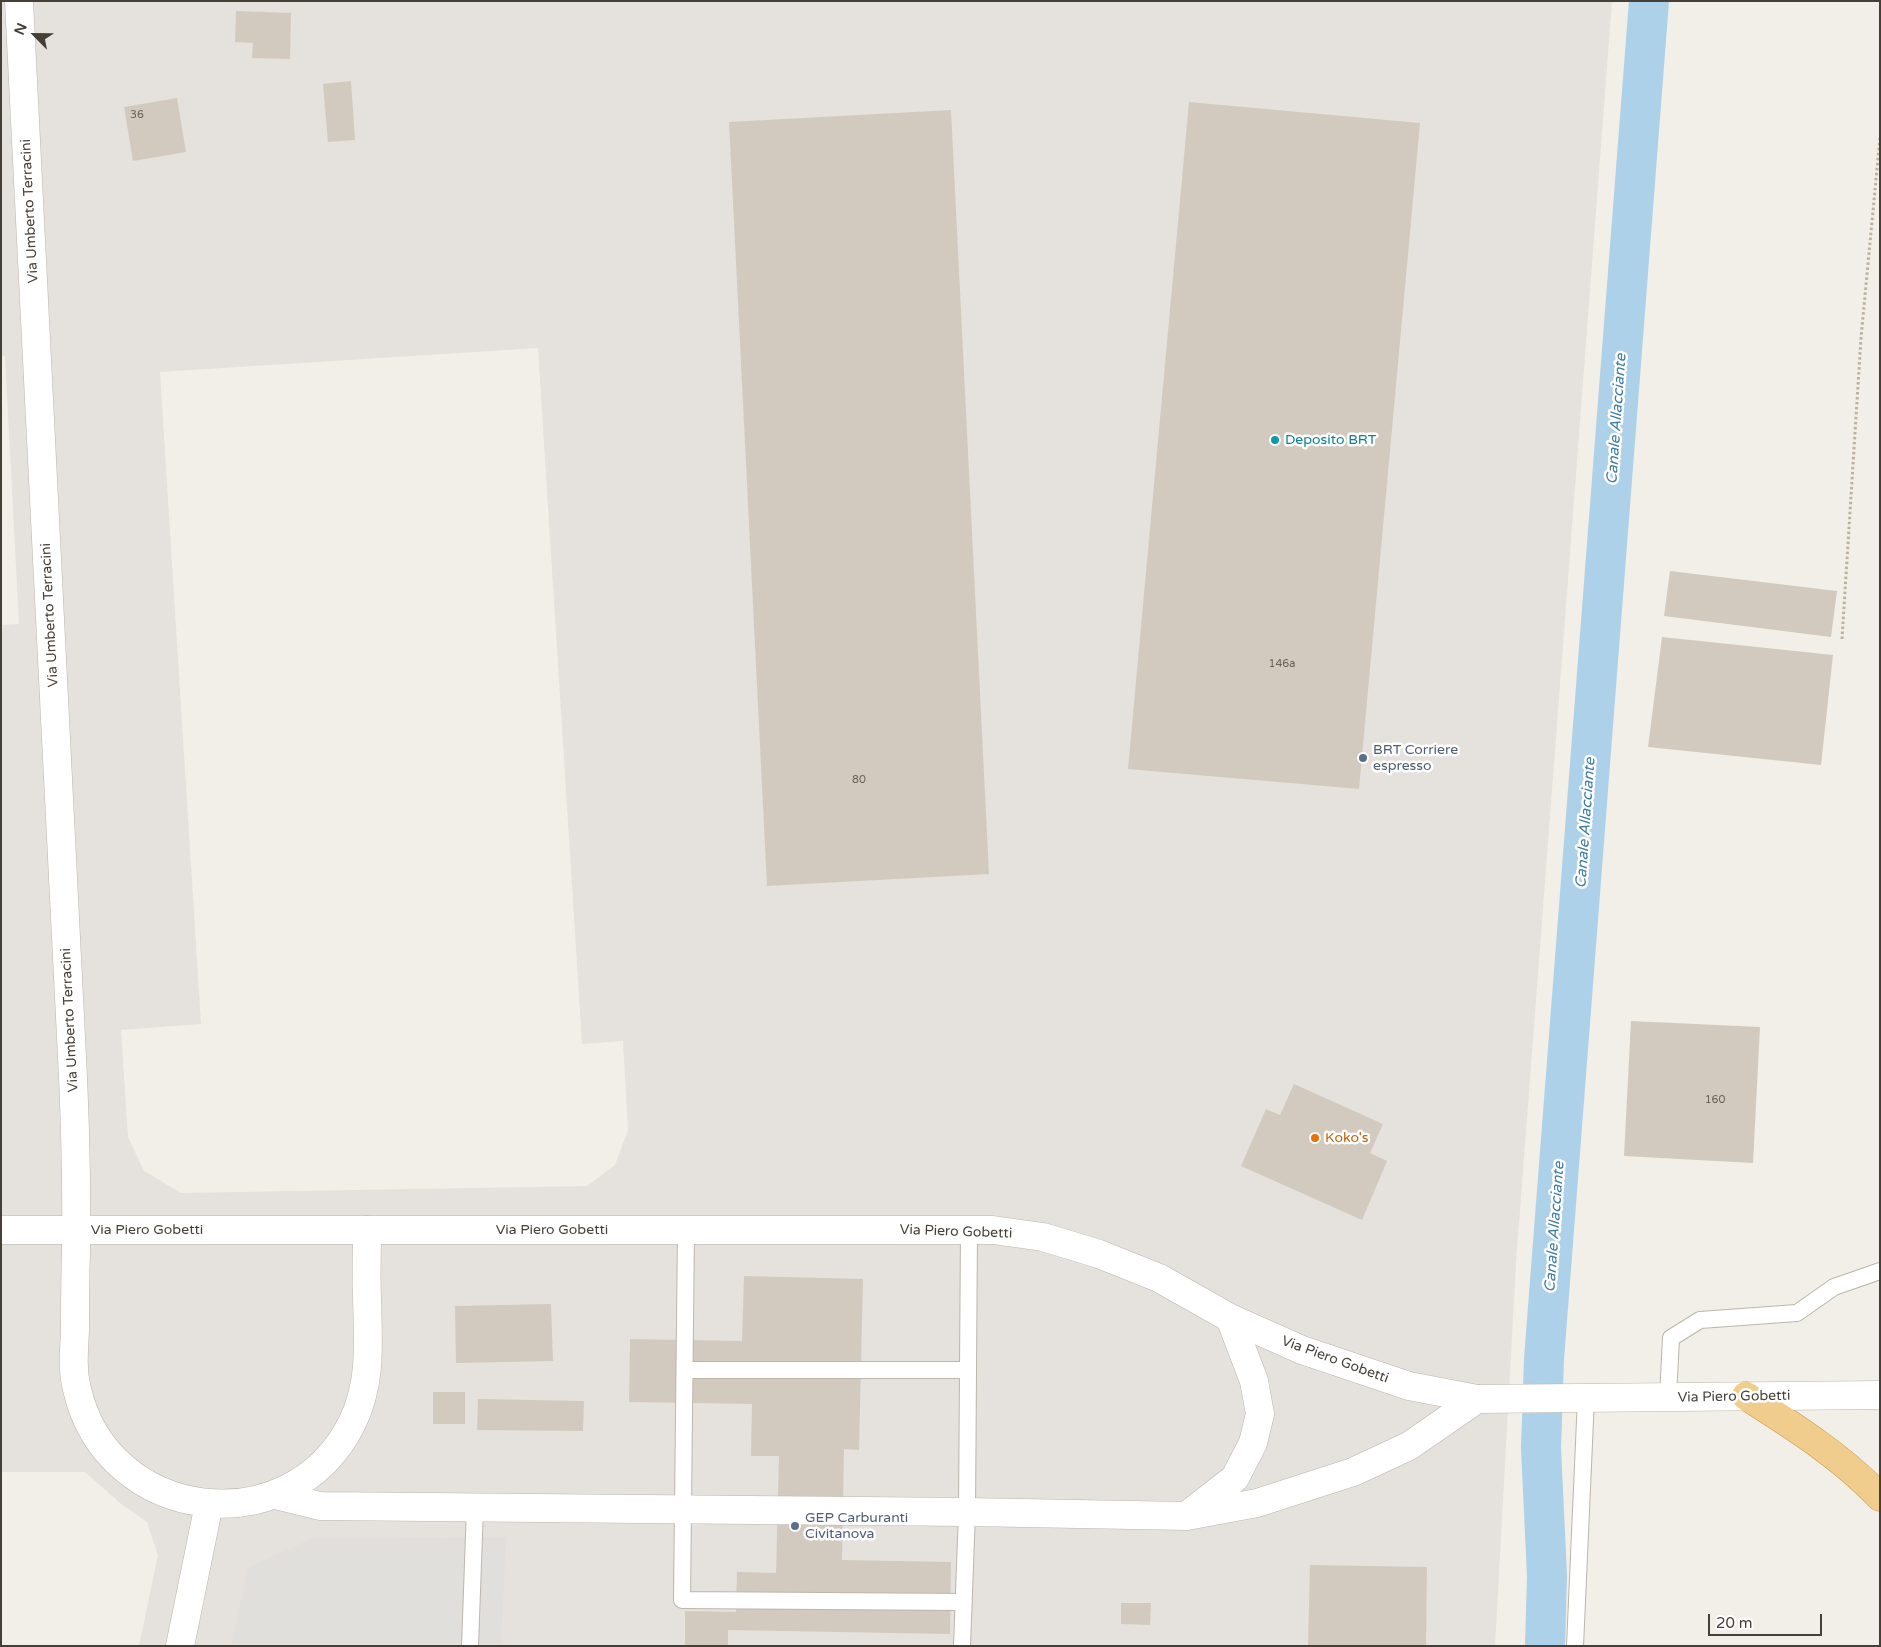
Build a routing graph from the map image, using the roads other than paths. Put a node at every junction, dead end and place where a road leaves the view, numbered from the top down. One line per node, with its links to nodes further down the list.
1 (20, 1): 3 (street, Via Umberto Terracini)
2 (1, 1230): 3 (street, Via Piero Gobetti)
3 (76, 1230): 4 (street, Via Piero Gobetti); 18 (street, Via Umberto Terracini)
4 (367, 1230): 5 (street, Via Piero Gobetti); 16 (street, Via Umberto Terracini)
5 (686, 1230): 6 (street, Via Piero Gobetti); 9 (lane)
6 (969, 1230): 8 (street, Via Piero Gobetti); 10 (lane)
7 (1880, 1272): 13 (lane)
8 (1230, 1318): 15 (street, Via Piero Gobetti); 22 (street)
9 (685, 1370): 10 (lane); 20 (lane)
10 (968, 1370): 21 (lane)
11 (1880, 1395): 12 (street, Via Piero Gobetti)
12 (1746, 1396): 13 (street, Via Piero Gobetti); 17 (highway)
13 (1668, 1397): 14 (street, Via Piero Gobetti)
14 (1578, 1398): 15 (street, Via Piero Gobetti); 27 (lane)
15 (1477, 1399): 22 (street)
16 (275, 1494): 18 (street, Via Umberto Terracini); 19 (street)
17 (1880, 1497)
18 (210, 1504): 24 (street)
19 (475, 1508): 20 (street); 25 (lane)
20 (683, 1510): 21 (street); 23 (lane)
21 (967, 1512): 22 (street); 23 (lane)
22 (1187, 1516)
23 (964, 1602): 26 (lane)
24 (180, 1646)
25 (470, 1646)
26 (962, 1646)
27 (1575, 1646)

